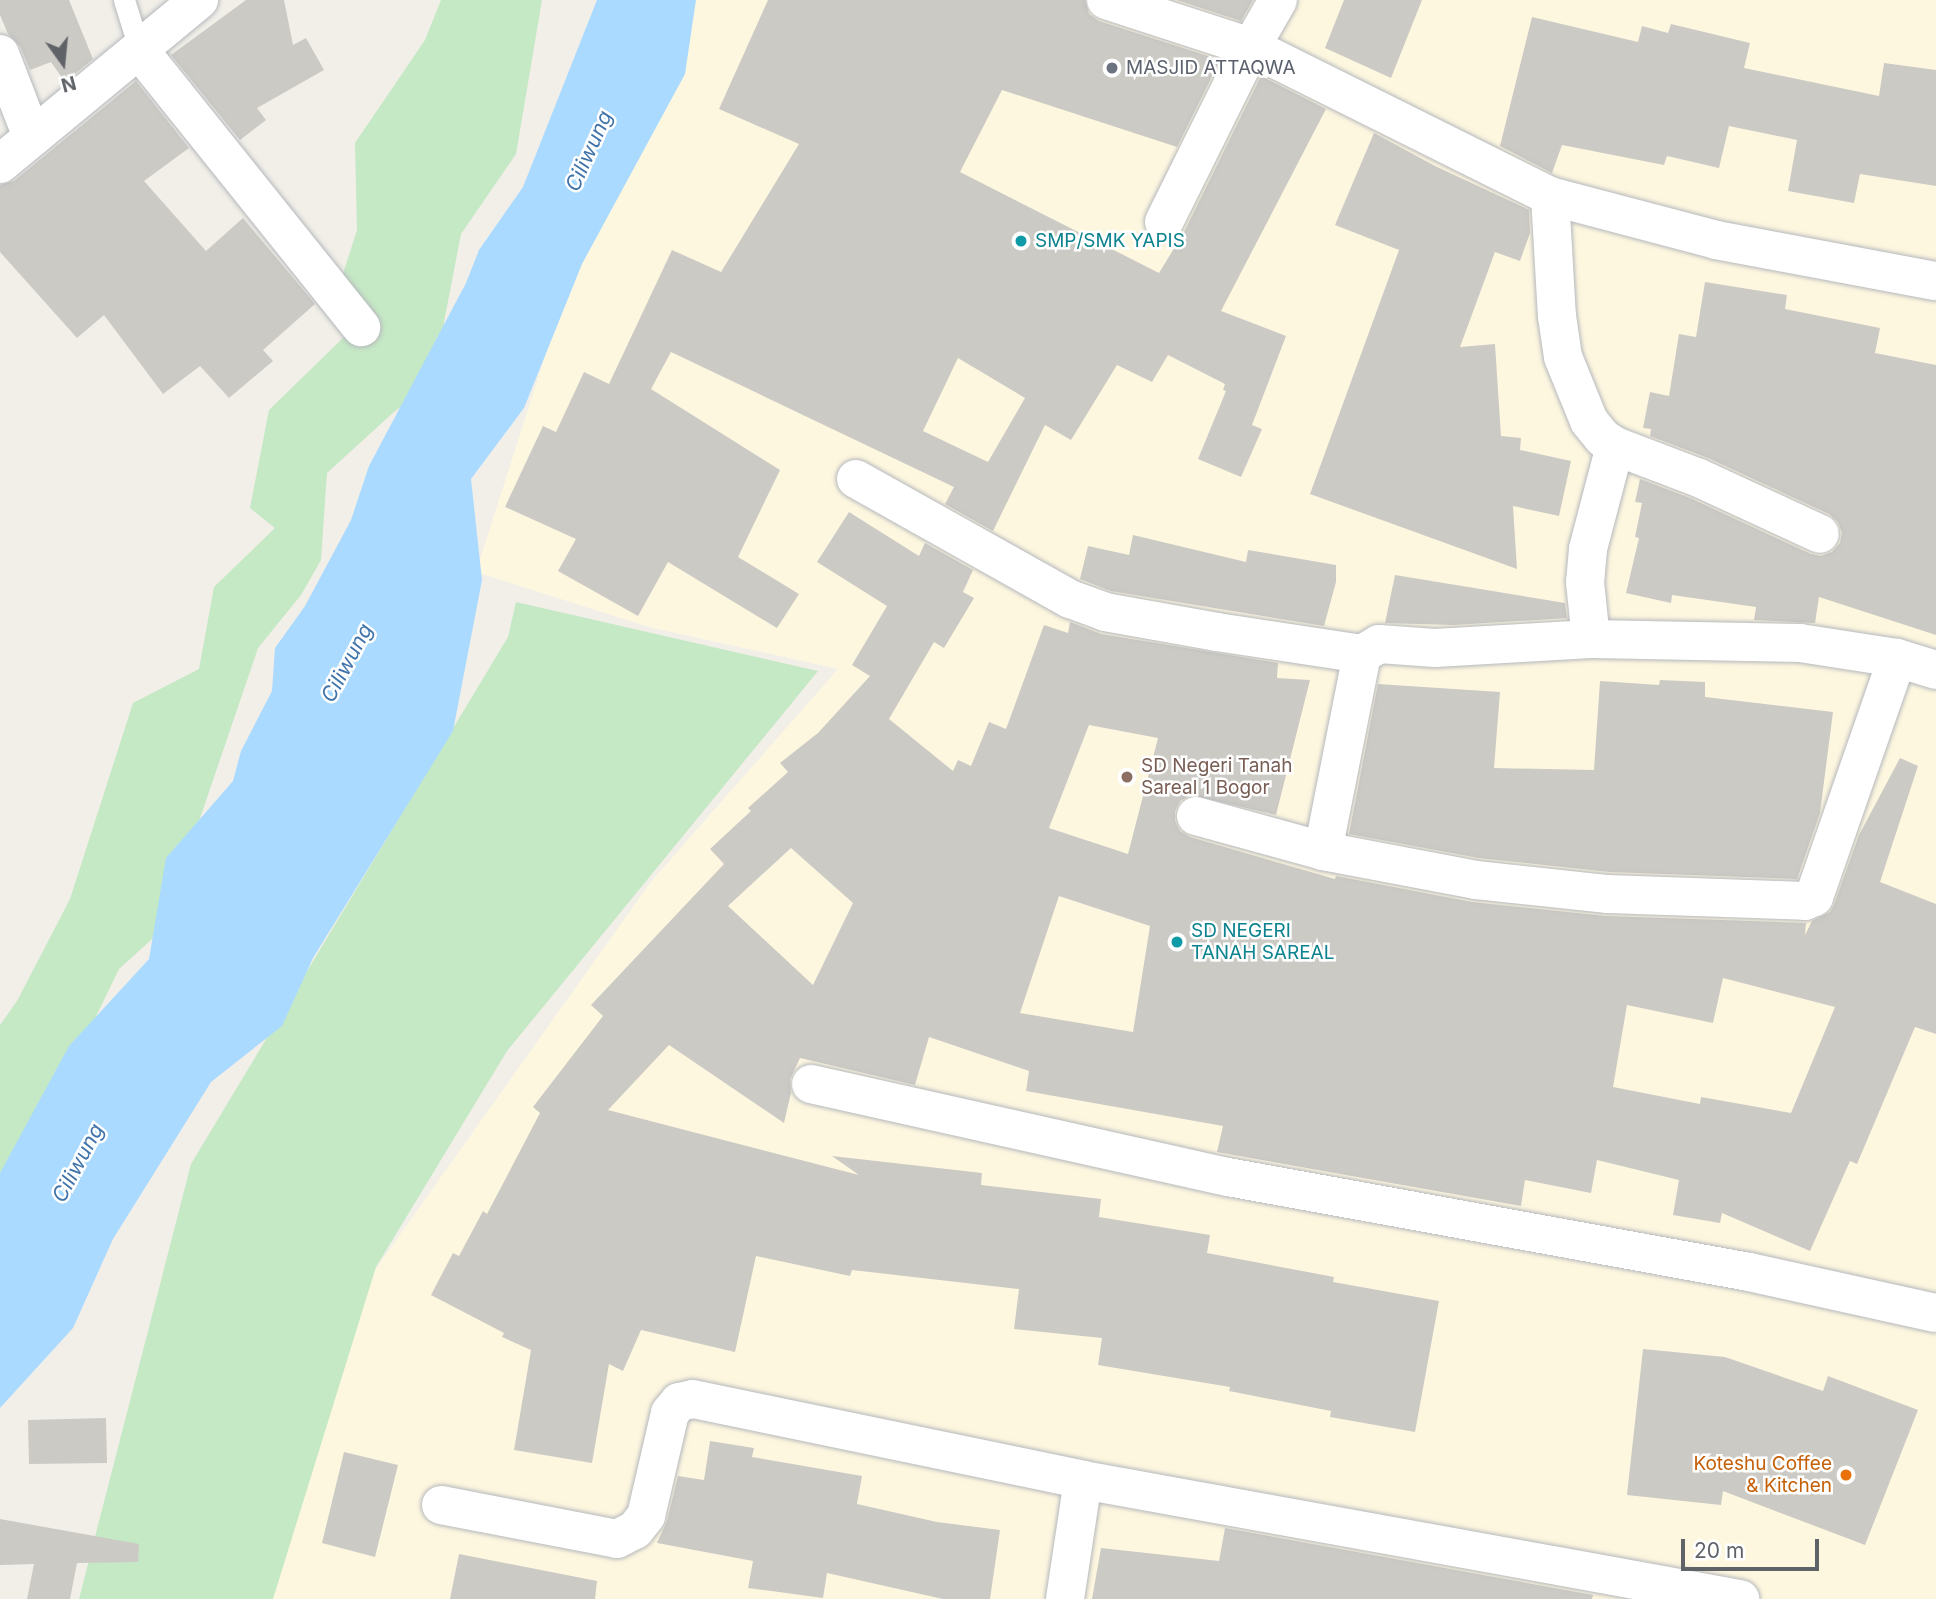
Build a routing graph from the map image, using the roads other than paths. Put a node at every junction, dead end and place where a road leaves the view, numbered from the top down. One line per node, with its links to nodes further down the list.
1 (124, 0): 6 (lane)
2 (199, 0): 6 (street)
3 (1106, 0): 5 (street)
4 (1278, 0): 5 (street)
5 (1251, 47): 10 (street); 11 (street)
6 (140, 51): 8 (street); 13 (street)
7 (0, 54): 8 (street)
8 (32, 137): 9 (street)
9 (0, 164)
10 (1550, 196): 12 (street); 14 (street)
11 (1164, 222)
12 (1936, 281)
13 (361, 327)
14 (1615, 446): 16 (street); 17 (street)
15 (856, 479): 18 (street)
16 (1820, 534)
17 (1591, 639): 18 (street); 19 (street)
18 (1362, 654): 22 (street)
19 (1897, 658): 20 (street); 22 (street)
20 (1936, 670)
21 (1196, 816): 22 (street)
22 (1323, 851)
23 (811, 1084): 24 (street)
24 (1936, 1313)
25 (1083, 1480): 26 (street); 27 (street); 28 (street)
26 (441, 1505)
27 (1065, 1599)
28 (1740, 1599)

